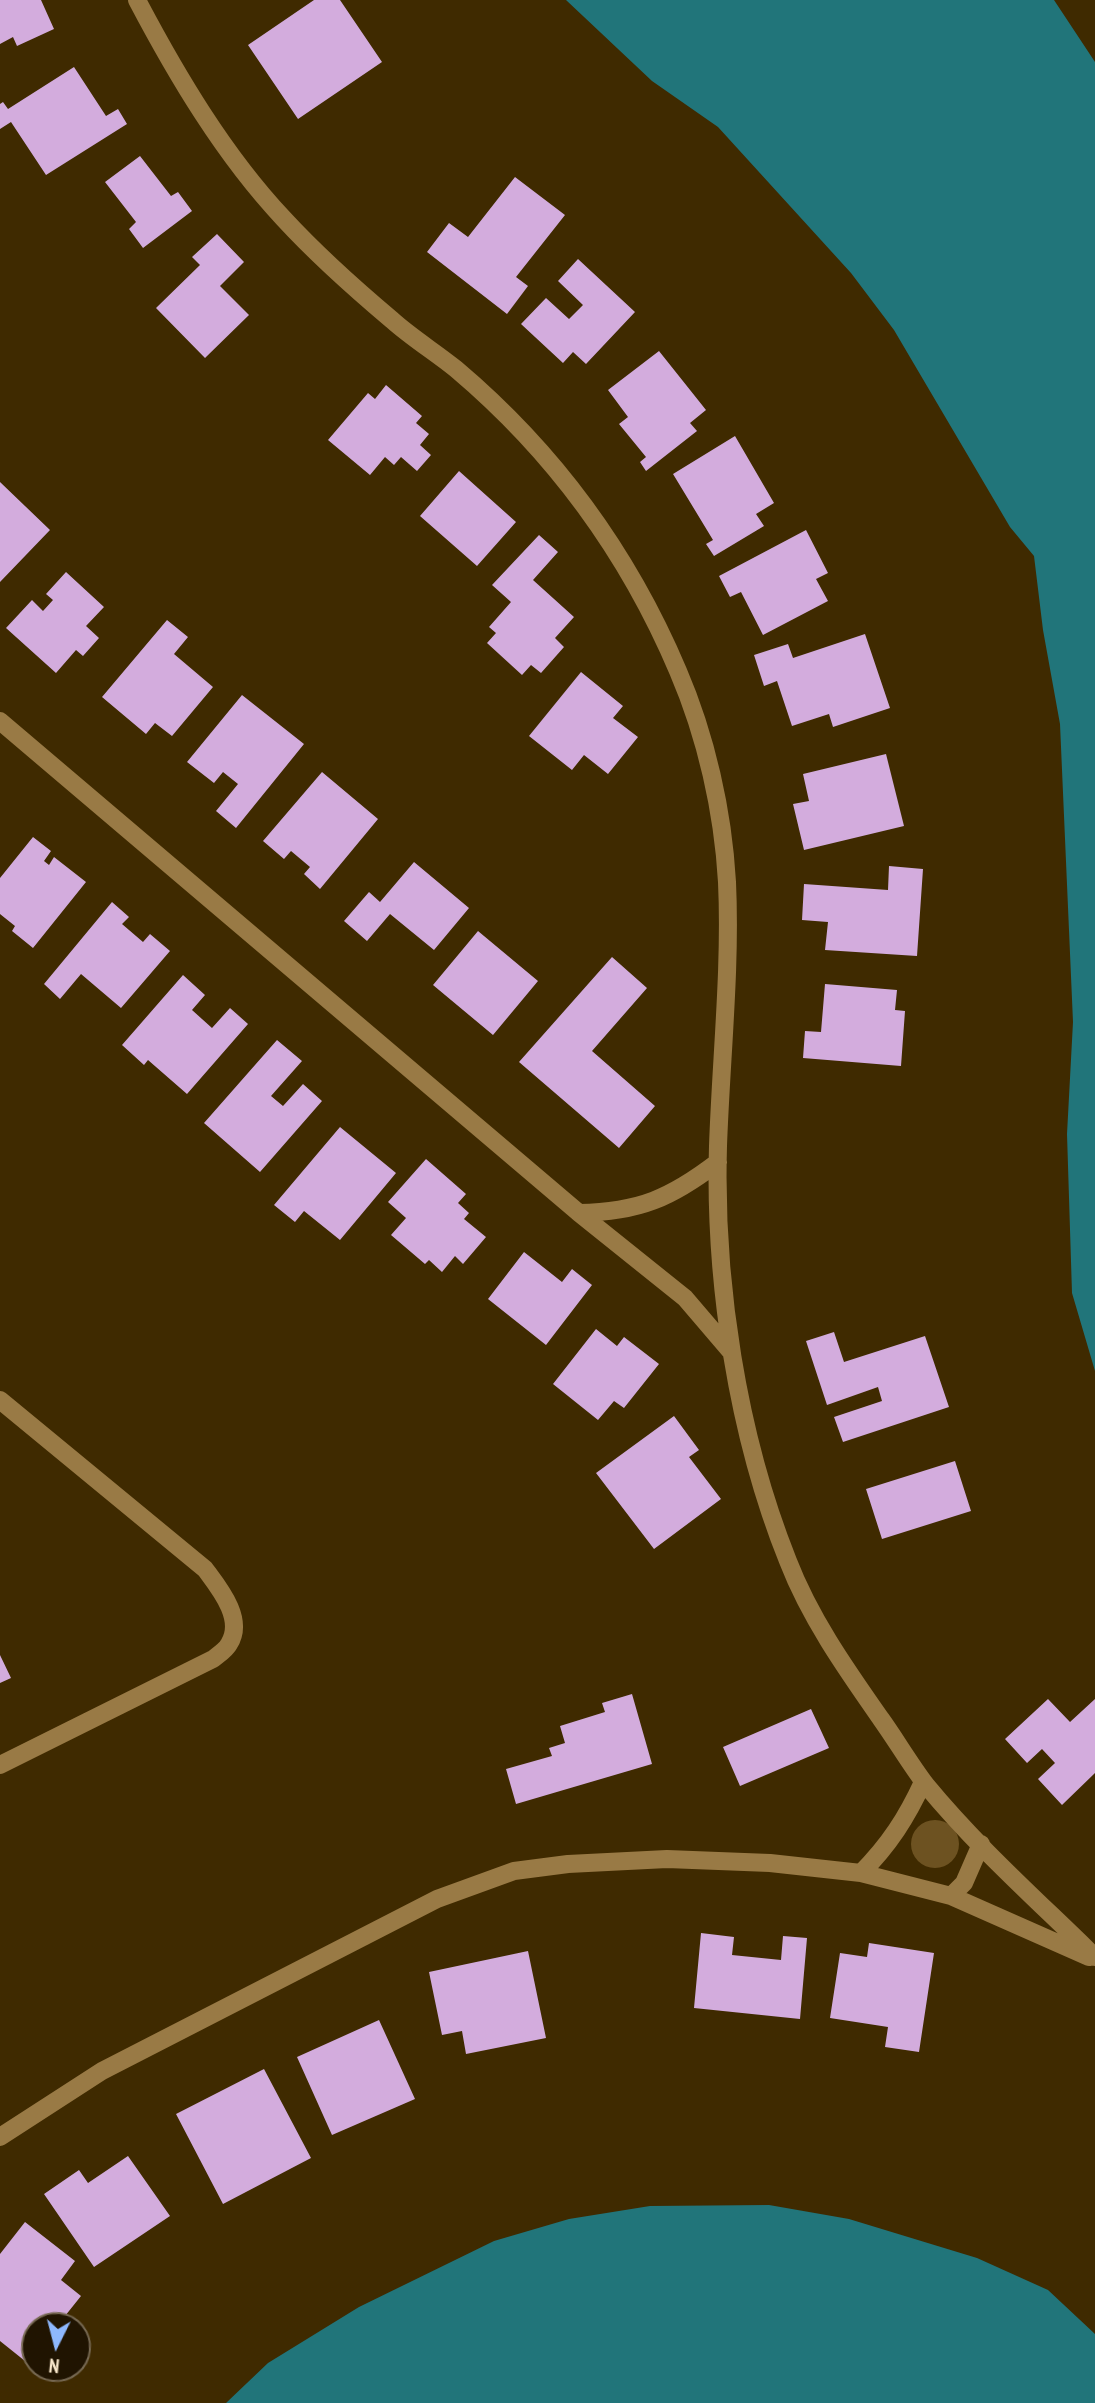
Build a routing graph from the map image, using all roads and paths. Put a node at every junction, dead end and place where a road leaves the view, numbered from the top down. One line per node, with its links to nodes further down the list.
1 (136, 0): 3 (street)
2 (0, 721): 4 (street)
3 (718, 1162): 4 (street); 5 (street)
4 (579, 1213): 5 (street)
5 (732, 1353): 8 (street)
6 (0, 1400): 7 (street)
7 (0, 1765)
8 (923, 1782): 9 (street); 10 (street)
9 (981, 1844): 11 (street); 12 (street)
10 (861, 1873): 11 (street); 13 (street)
11 (951, 1896): 12 (street)
12 (1095, 1958)
13 (0, 2137)

